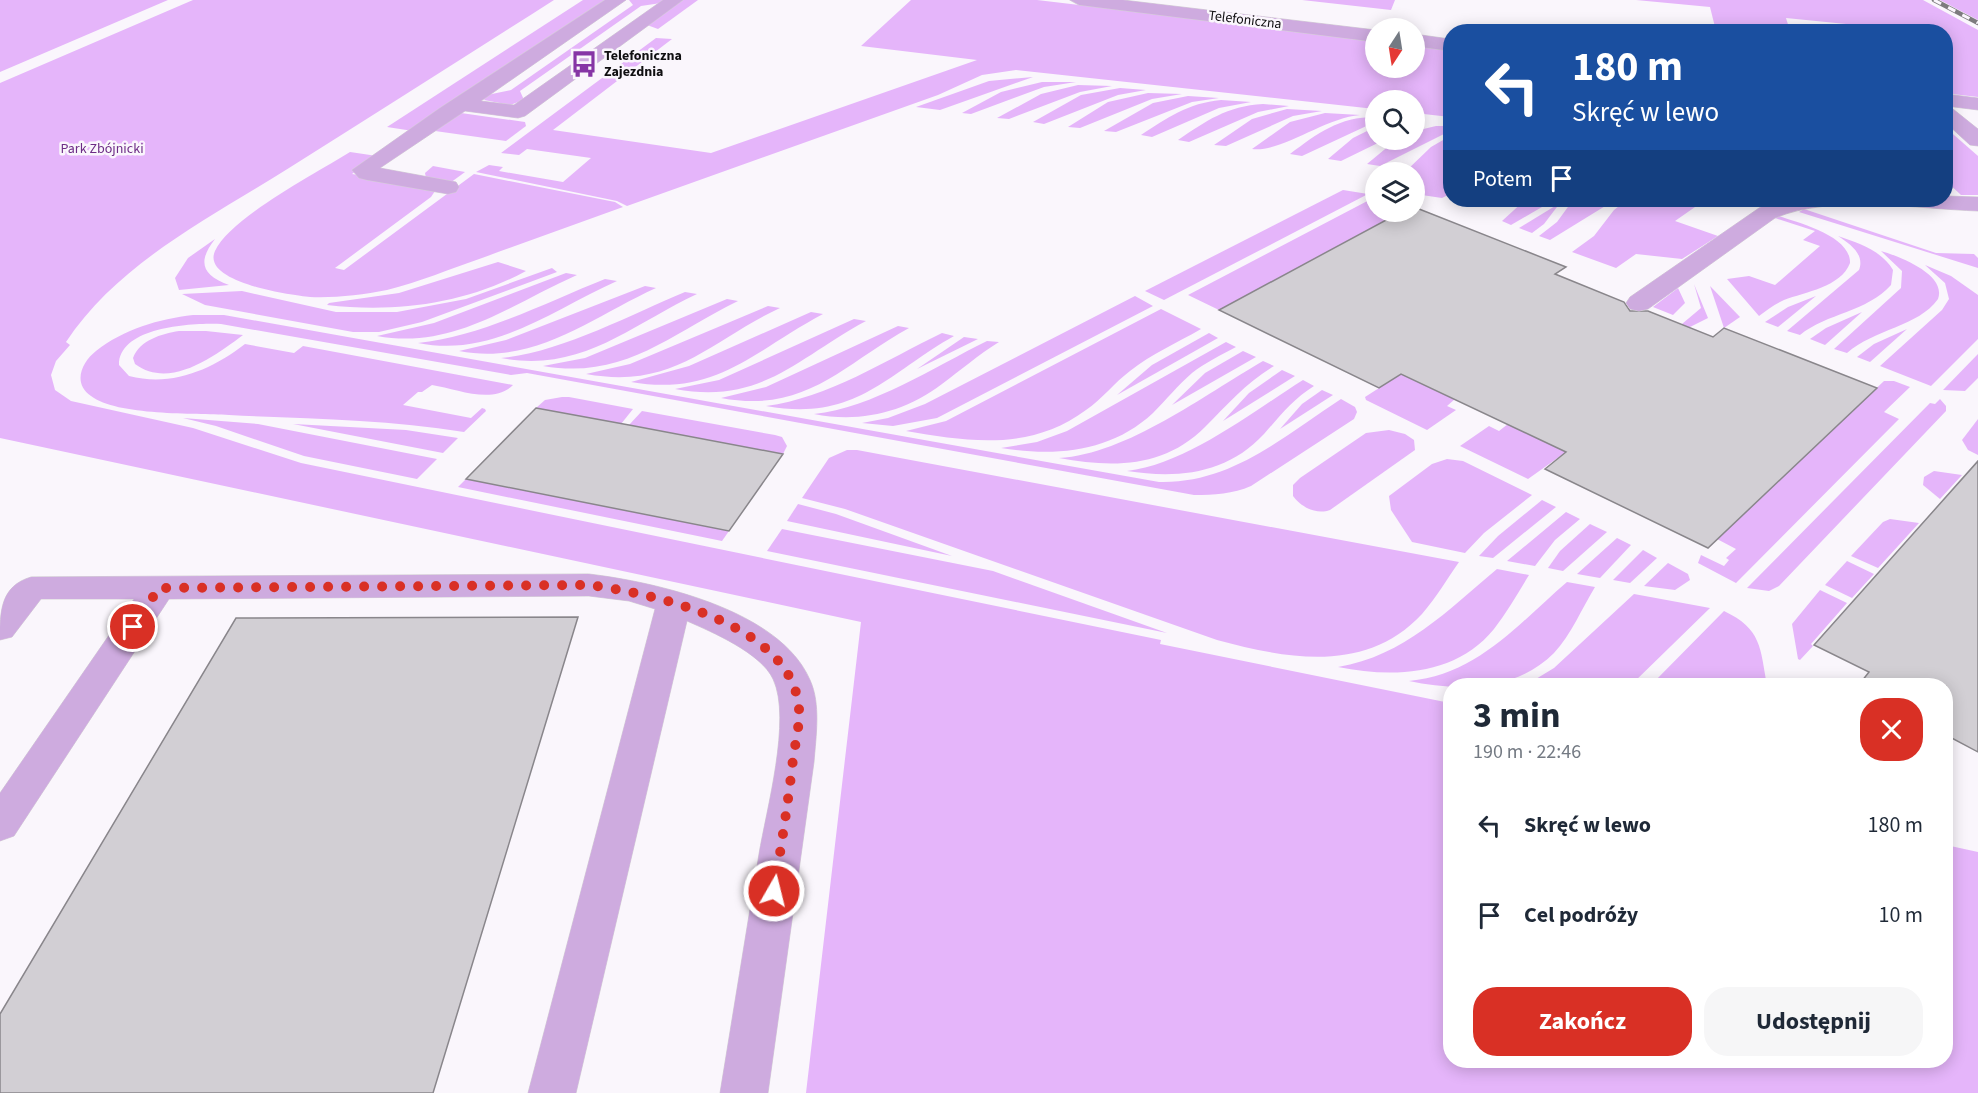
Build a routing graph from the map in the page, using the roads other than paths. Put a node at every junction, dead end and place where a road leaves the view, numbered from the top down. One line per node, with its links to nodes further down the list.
1 (618, 0): 10 (street)
2 (674, 0): 10 (street)
3 (1078, 0): 4 (street, Telefoniczna)
4 (1085, 0): 5 (street, Telefoniczna)
5 (1365, 35)
6 (1425, 42): 7 (street)
7 (1443, 44)
8 (1953, 101): 9 (street)
9 (1978, 104)
10 (462, 105): 13 (street)
11 (1953, 119): 12 (street)
12 (1978, 140)
13 (448, 187)
14 (1953, 204): 15 (street)
15 (1978, 204)
16 (1778, 207): 17 (street)
17 (1639, 303)
18 (159, 588): 19 (street); 20 (street); 21 (street)
19 (674, 603): 22 (street); 23 (street)
20 (0, 628)
21 (0, 825)
22 (552, 1093)
23 (744, 1093)

